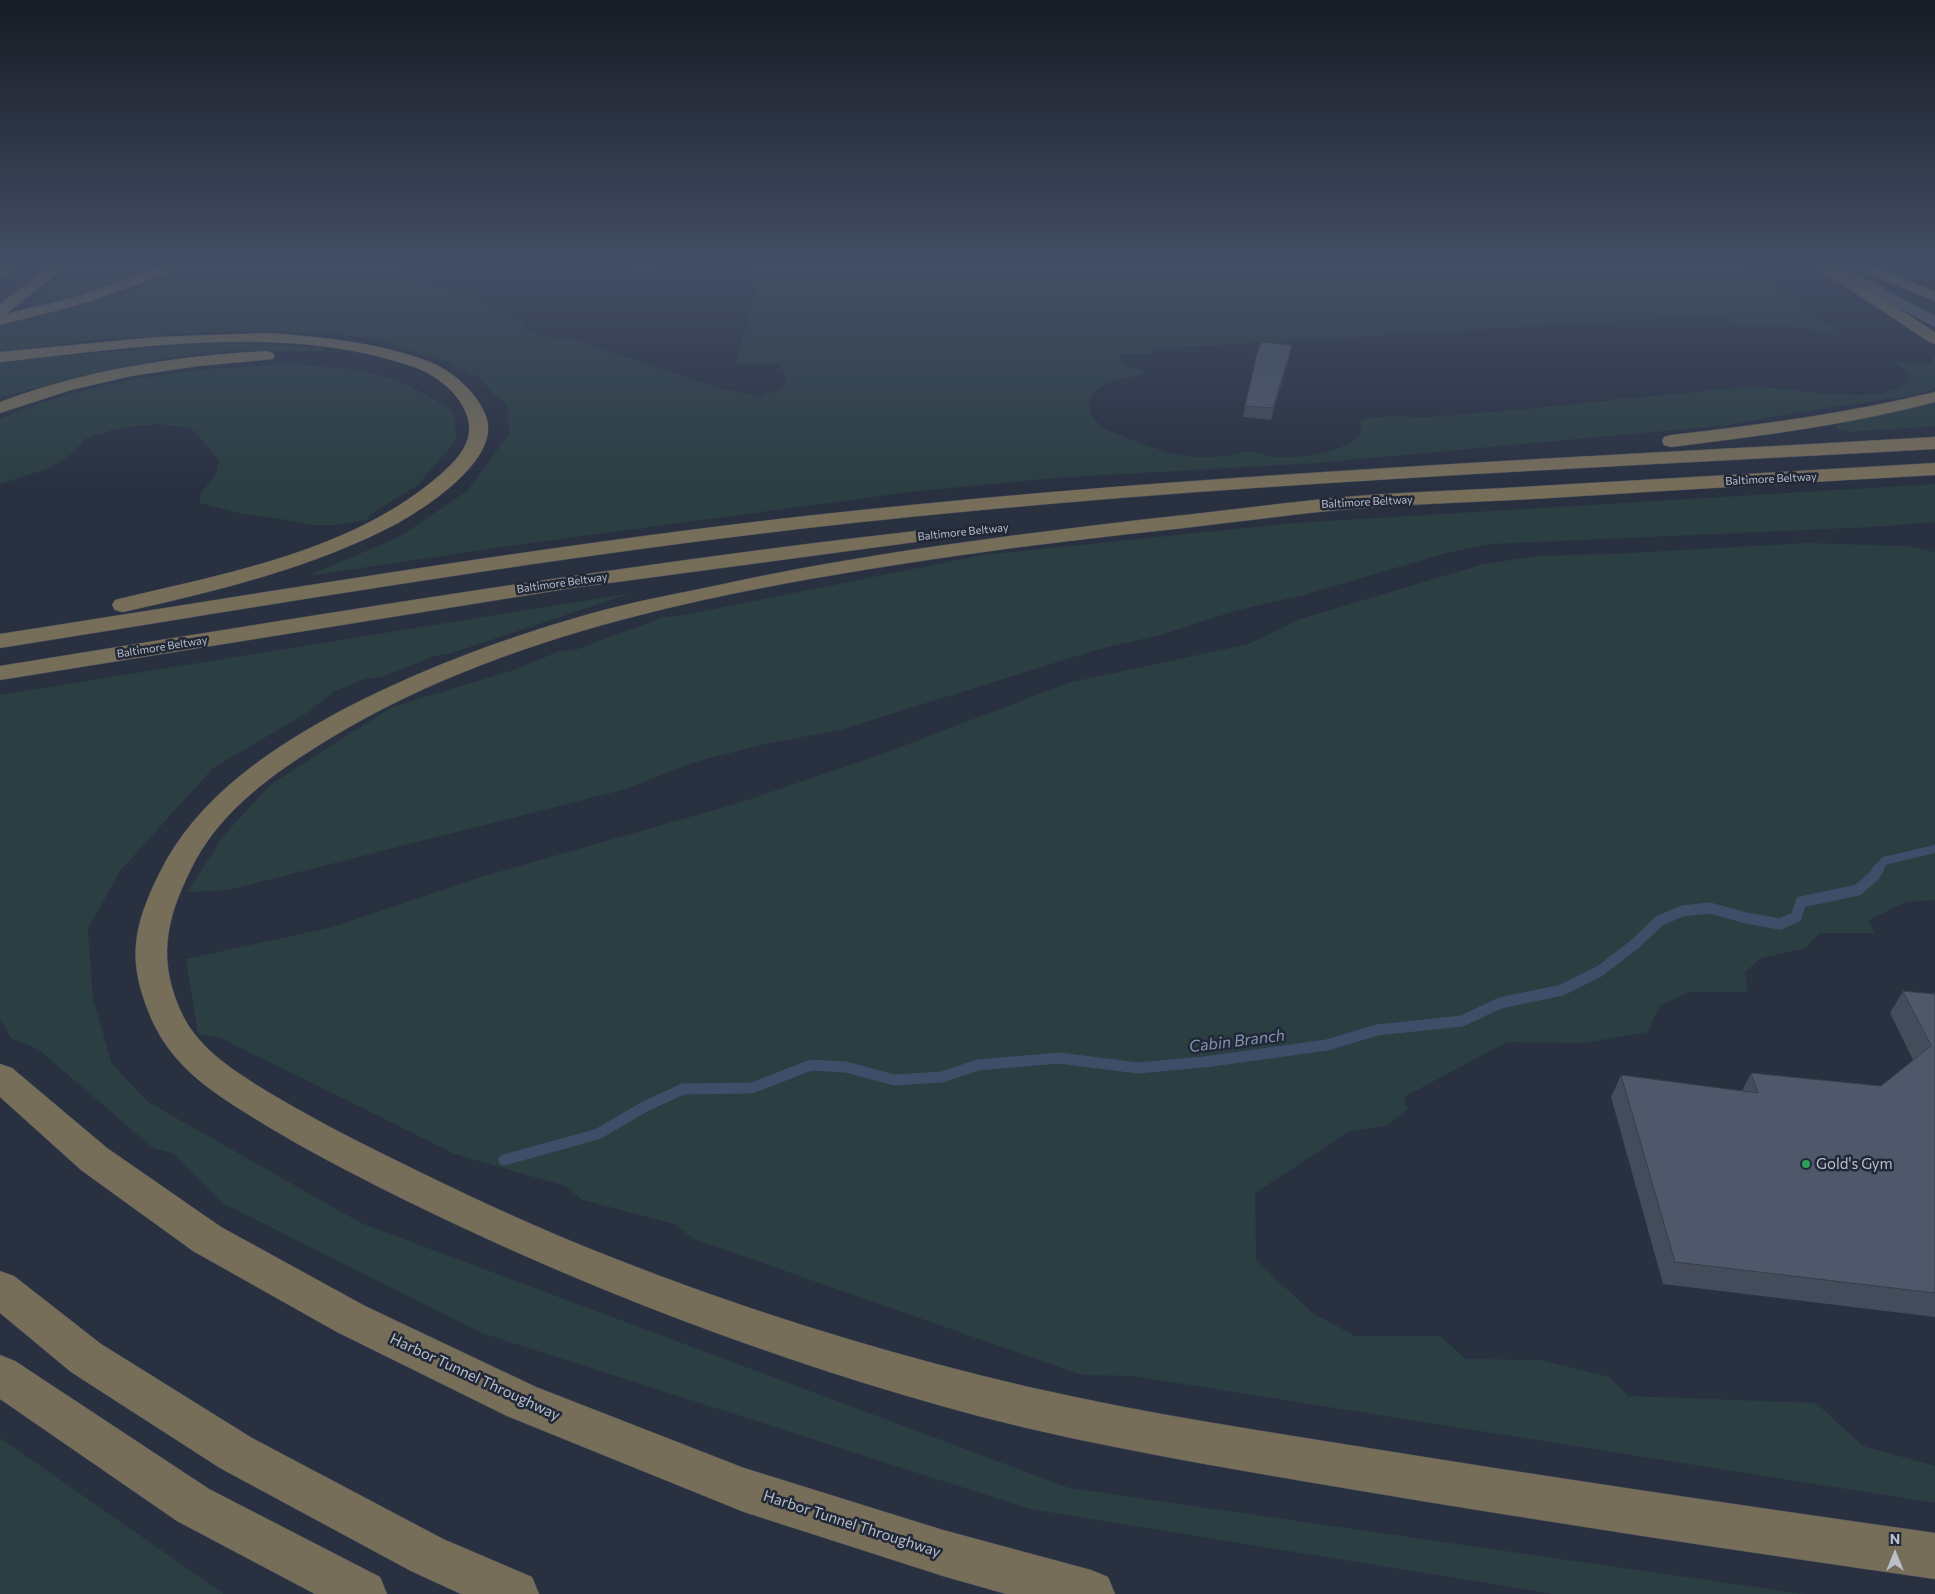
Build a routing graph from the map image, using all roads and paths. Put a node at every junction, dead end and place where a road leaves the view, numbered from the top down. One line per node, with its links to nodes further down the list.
1 (194, 340): 5 (highway)
2 (294, 340): 7 (highway)
3 (280, 356): 8 (highway)
4 (299, 356): 7 (highway)
5 (0, 357)
6 (1935, 397): 11 (highway)
7 (468, 400): 13 (highway)
8 (0, 408)
9 (1935, 443): 11 (highway, Baltimore Beltway)
10 (1935, 469): 12 (highway, Baltimore Beltway)
11 (1171, 489): 14 (highway, Baltimore Beltway)
12 (1341, 504): 15 (highway, Baltimore Beltway); 19 (highway)
13 (0, 629)
14 (0, 641)
15 (0, 673)
16 (0, 1077): 22 (highway, Harbor Tunnel Throughway)
17 (0, 1288): 21 (highway)
18 (0, 1375): 20 (highway)
19 (1935, 1556)
20 (363, 1594)
21 (515, 1594)
22 (1091, 1594)

